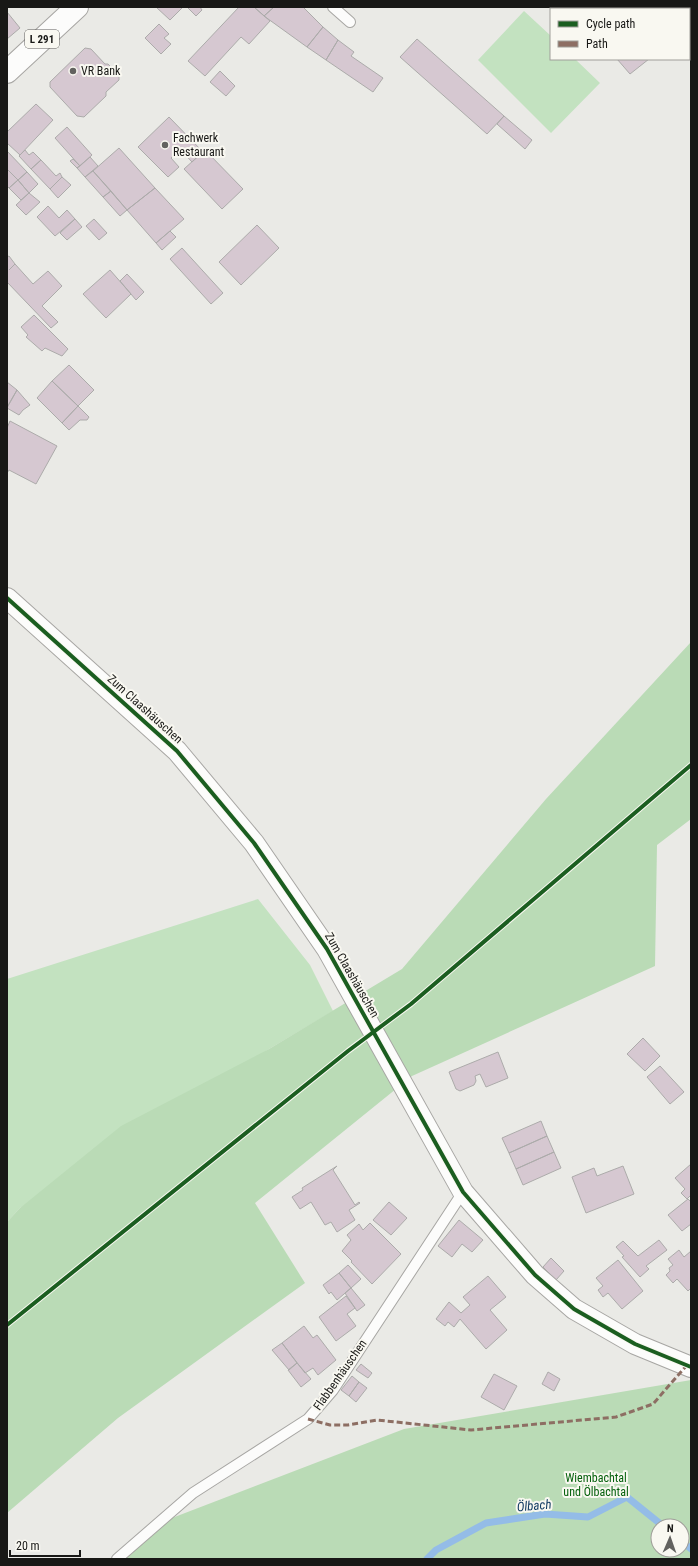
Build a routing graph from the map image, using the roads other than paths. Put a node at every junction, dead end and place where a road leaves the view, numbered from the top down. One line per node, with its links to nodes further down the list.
1 (77, 7): 4 (main road, L 291)
2 (333, 7): 3 (lane)
3 (350, 22)
4 (7, 72)
5 (7, 598): 6 (street, Zum Claashäuschen)
6 (463, 1192): 7 (street, Zum Claashäuschen); 8 (lane, Flabbenhäuschen)
7 (690, 1365)
8 (117, 1559)

